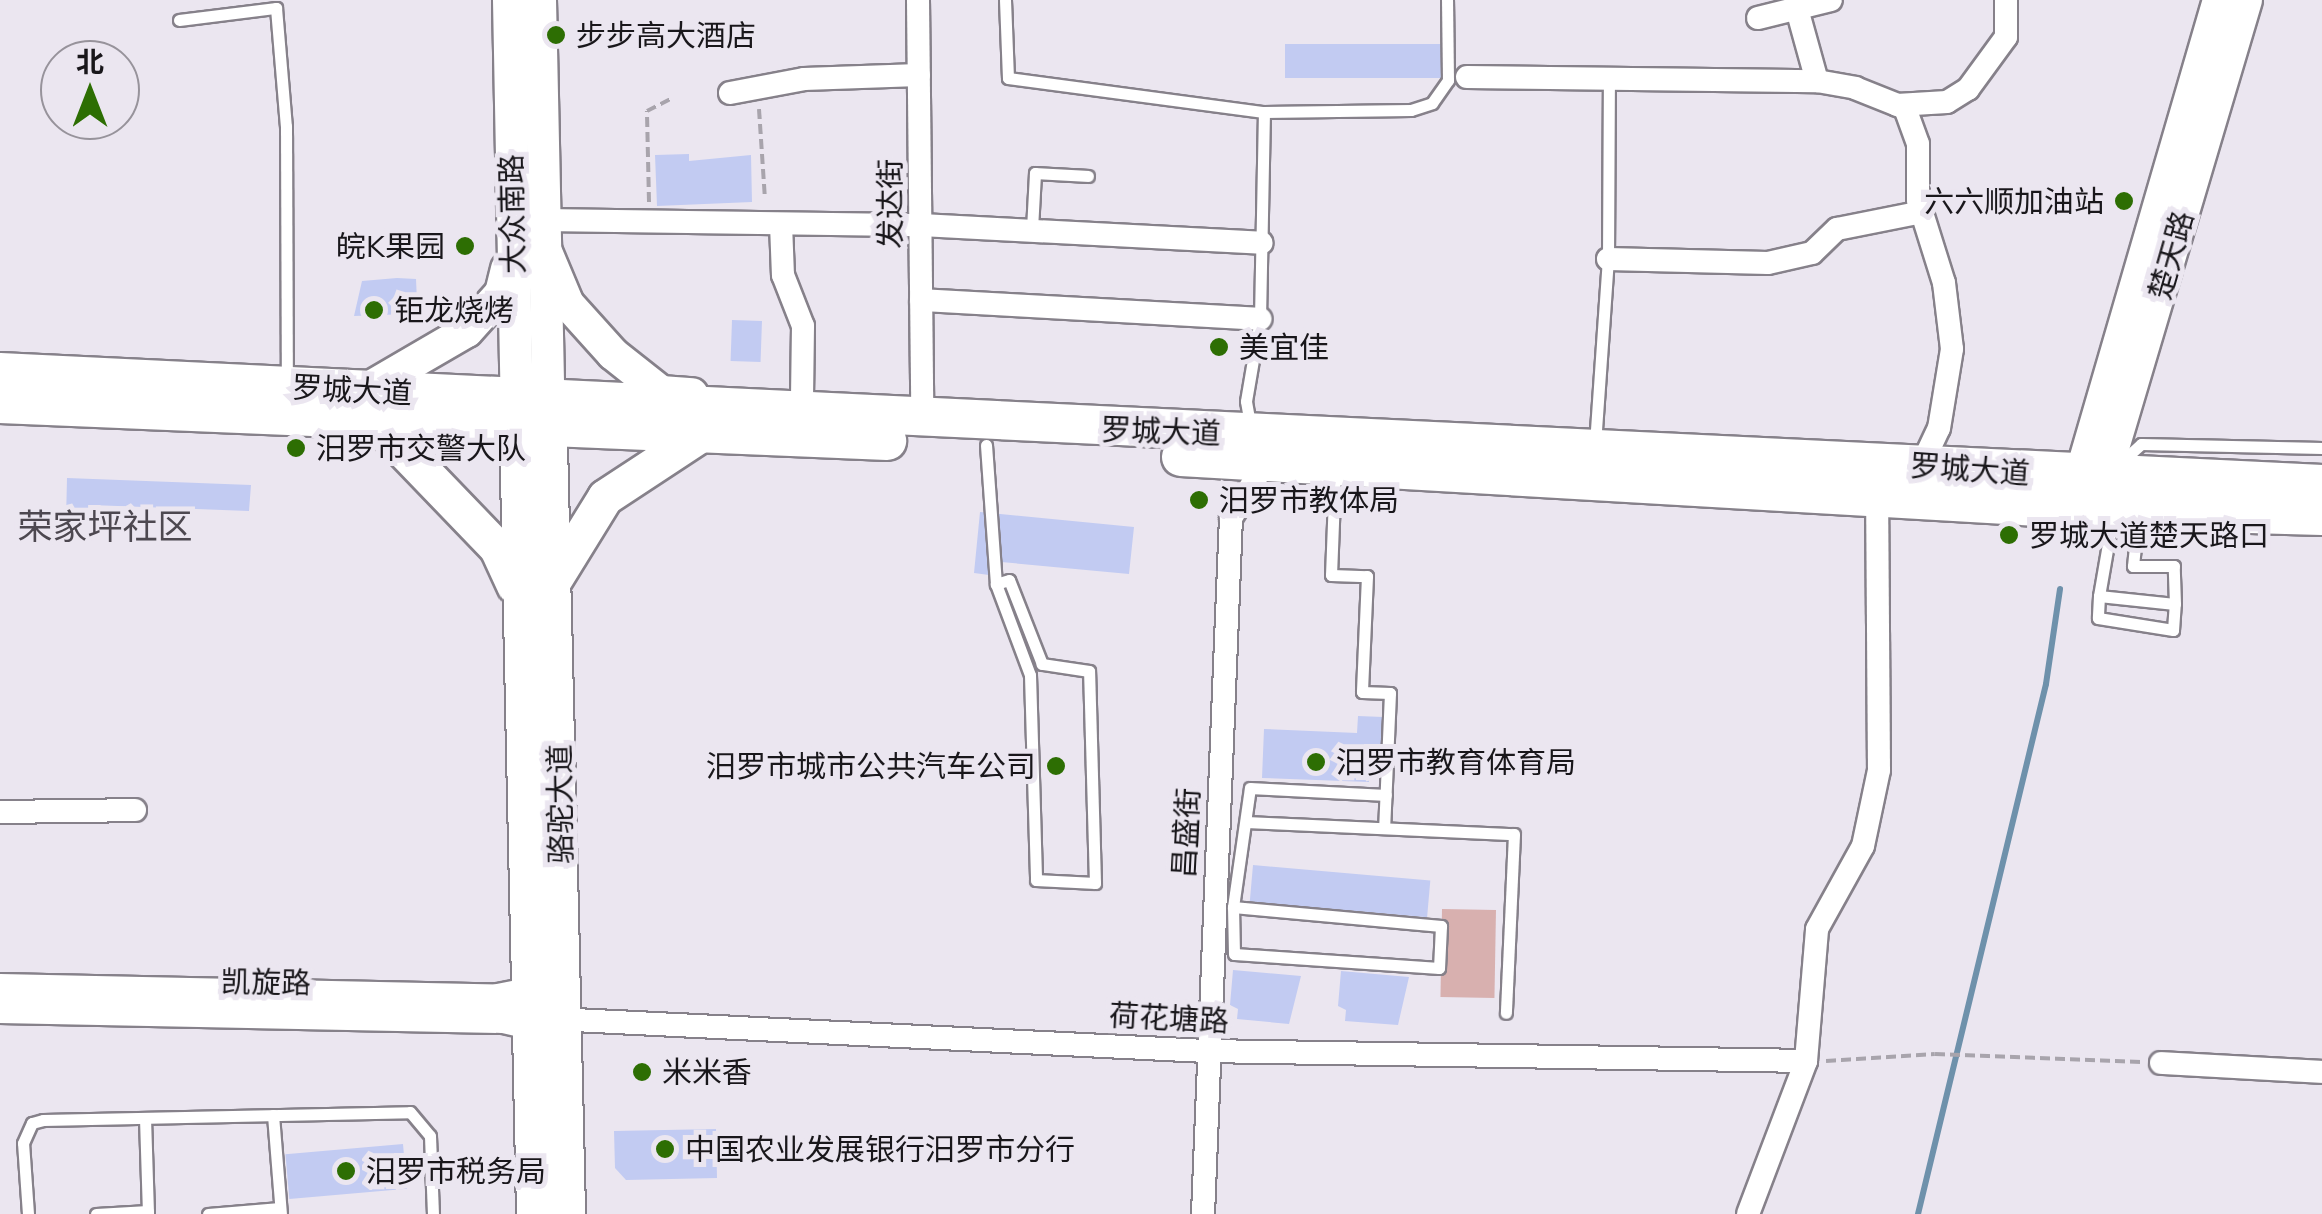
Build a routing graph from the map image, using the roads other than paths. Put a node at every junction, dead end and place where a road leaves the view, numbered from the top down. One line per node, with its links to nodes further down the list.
1 (509, 0): 25 (main road, 大众南路)
2 (540, 0): 25 (main road, 大众南路)
3 (918, 0): 13 (street, 发达街)
4 (1005, 0): 19 (lane)
5 (1447, 0): 19 (lane)
6 (1832, 0): 10 (street)
7 (2006, 0): 18 (street)
8 (2220, 0): 46 (main road, 楚天路)
9 (2246, 0): 46 (main road, 楚天路)
10 (1797, 9): 11 (street); 16 (street)
11 (1758, 18)
12 (179, 20): 31 (lane)
13 (919, 76): 17 (street); 23 (street, 发达街)
14 (1467, 77): 15 (street)
15 (1609, 78): 16 (street); 27 (lane)
16 (1817, 81): 18 (street)
17 (730, 93)
18 (1897, 105): 21 (street)
19 (1264, 112): 26 (lane)
20 (1088, 176): 24 (lane)
21 (1922, 212): 27 (street); 43 (street)
22 (774, 224): 23 (street); 25 (street); 32 (street)
23 (921, 224): 24 (street); 28 (street, 发达街)
24 (1032, 229): 26 (street)
25 (534, 237): 32 (main road); 34 (main road); 36 (main road, 大众南路)
26 (1262, 243): 29 (lane)
27 (1608, 259): 39 (lane)
28 (920, 300): 29 (street); 35 (street, 发达街)
29 (1260, 319): 41 (lane)
30 (0, 372): 31 (highway, 罗城大道)
31 (286, 386): 34 (highway, 罗城大道)
32 (802, 402): 35 (main road)
33 (0, 404): 34 (highway, 罗城大道)
34 (368, 406): 36 (highway, 罗城大道); 50 (main road)
35 (922, 408): 37 (main road)
36 (533, 412): 37 (highway, 罗城大道); 38 (highway, 罗城大道); 48 (main road, 骆驼大道); 50 (main road, 骆驼大道)
37 (973, 433): 38 (highway, 罗城大道); 41 (highway, 罗城大道); 49 (lane)
38 (702, 434): 48 (main road)
39 (1595, 448): 41 (highway, 罗城大道); 43 (highway, 罗城大道)
40 (2322, 448): 46 (lane)
41 (1258, 449): 42 (highway, 罗城大道); 63 (street, 昌盛街)
42 (1335, 466): 45 (highway, 罗城大道); 53 (lane)
43 (1922, 466): 46 (highway, 罗城大道)
44 (2322, 484): 46 (highway, 罗城大道)
45 (1877, 498): 46 (highway, 罗城大道); 64 (street)
46 (2100, 499): 47 (highway, 罗城大道); 51 (lane); 52 (lane)
47 (2322, 516)
48 (554, 579): 61 (main road, 骆驼大道)
49 (996, 584): 49 (lane)
50 (517, 591): 61 (main road, 骆驼大道)
51 (2099, 596): 52 (lane); 52 (lane)
52 (2176, 604)
53 (1386, 796): 56 (lane); 57 (lane)
54 (135, 810): 55 (street)
55 (0, 812)
56 (1246, 822): 57 (lane); 58 (lane)
57 (1384, 828): 62 (lane)
58 (1233, 906): 58 (lane)
59 (0, 988): 61 (street)
60 (0, 1009): 61 (street, 凯旋路)
61 (541, 1011): 63 (street, 荷花塘路); 75 (main road, 骆驼大道); 76 (main road, 骆驼大道)
62 (1506, 1013)
63 (1205, 1051): 64 (street, 荷花塘路); 77 (street, 昌盛街)
64 (1806, 1062): 78 (street)
65 (2160, 1062): 66 (street)
66 (2322, 1072)
67 (273, 1115): 68 (lane); 69 (lane); 74 (lane)
68 (145, 1118): 70 (lane); 71 (lane)
69 (280, 1211): 73 (lane)
70 (148, 1212): 72 (lane)
71 (28, 1214)
72 (96, 1214)
73 (208, 1214)
74 (431, 1214)
75 (534, 1214)
76 (567, 1214)
77 (1203, 1214)
78 (1748, 1214)

